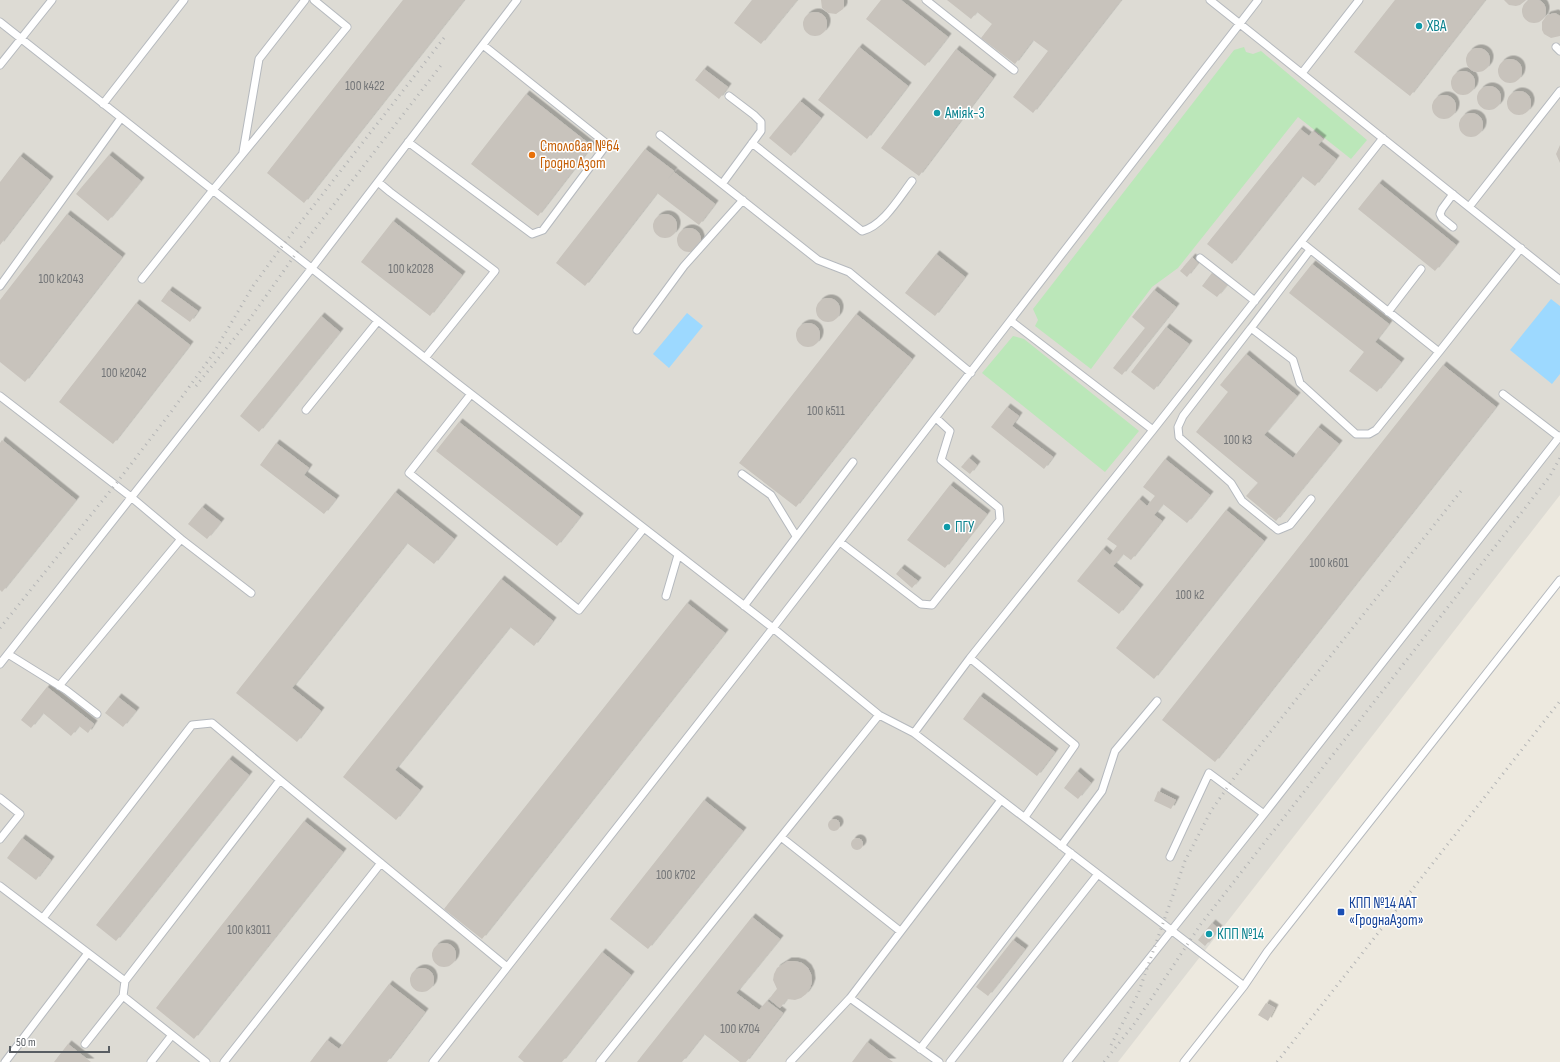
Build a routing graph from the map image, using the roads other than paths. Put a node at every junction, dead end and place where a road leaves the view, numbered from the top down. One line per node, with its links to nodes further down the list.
1 (52, 0): 12 (lane)
2 (184, 0): 19 (lane)
3 (305, 0): 25 (lane)
4 (314, 0): 25 (lane)
5 (517, 0): 13 (lane)
6 (926, 0): 15 (lane)
7 (1210, 0): 11 (lane)
8 (1258, 0): 11 (lane)
9 (1359, 0): 16 (lane)
10 (0, 22): 12 (lane)
11 (1240, 24): 16 (lane); 46 (lane)
12 (21, 39): 14 (lane); 19 (lane)
13 (483, 45): 23 (lane); 23 (lane)
14 (0, 66)
15 (1014, 70)
16 (1302, 73): 22 (lane)
17 (1560, 91): 32 (lane)
18 (729, 96): 24 (lane)
19 (103, 104): 20 (lane)
20 (121, 118): 29 (lane); 42 (lane)
21 (660, 136): 28 (lane)
22 (1383, 138): 30 (lane); 34 (lane)
23 (408, 142): 26 (lane)
24 (752, 143): 27 (lane); 28 (lane)
25 (242, 154): 29 (lane)
26 (378, 182): 38 (lane); 50 (lane)
27 (912, 182)
28 (722, 184): 31 (lane)
29 (213, 190): 38 (lane); 40 (lane)
30 (1453, 194): 32 (lane); 33 (lane)
31 (743, 200): 48 (lane); 51 (lane)
32 (1469, 207): 35 (lane)
33 (1453, 227)
34 (1301, 242): 36 (lane); 43 (lane)
35 (1521, 248): 41 (lane); 49 (lane)
36 (1310, 250): 44 (lane); 47 (lane)
37 (1200, 258): 43 (lane)
38 (312, 268): 45 (lane); 61 (lane)
39 (1421, 269): 44 (lane)
40 (142, 279)
41 (1560, 280)
42 (0, 286)
43 (1255, 301): 57 (lane)
44 (1388, 312): 49 (lane)
45 (378, 320): 50 (lane); 55 (lane)
46 (1011, 321): 51 (lane); 57 (lane)
47 (1251, 328): 49 (lane); 62 (lane)
48 (637, 330)
49 (1439, 352)
50 (425, 358): 52 (lane)
51 (971, 373): 56 (lane)
52 (470, 394): 63 (lane); 63 (lane)
53 (1503, 394): 58 (lane)
54 (0, 396): 61 (lane)
55 (306, 410)
56 (936, 418): 66 (lane); 66 (lane)
57 (1152, 430): 74 (lane)
58 (1560, 437): 84 (lane)
59 (853, 462): 64 (lane)
60 (742, 474): 64 (lane)
61 (131, 497): 65 (lane); 73 (lane)
62 (1311, 499)
63 (644, 528): 67 (lane)
64 (796, 536): 71 (lane)
65 (181, 539): 69 (lane); 76 (lane)
66 (840, 542): 72 (lane)
67 (678, 555): 70 (lane); 71 (lane)
68 (1560, 580): 100 (lane)
69 (250, 593)
70 (666, 596)
71 (744, 606): 72 (lane)
72 (773, 628): 79 (lane); 98 (lane)
73 (8, 654): 75 (lane); 76 (lane)
74 (970, 658): 80 (lane); 85 (lane)
75 (0, 664)
76 (59, 686): 78 (lane)
77 (1157, 701): 88 (lane)
78 (97, 714)
79 (879, 715): 80 (lane); 86 (lane)
80 (914, 733): 83 (lane)
81 (280, 780): 91 (lane); 94 (lane); 99 (lane)
82 (0, 798): 87 (lane)
83 (1001, 800): 85 (lane); 96 (lane)
84 (1264, 814): 90 (lane); 95 (lane)
85 (1025, 818): 88 (lane)
86 (781, 838): 96 (lane); 111 (lane)
87 (0, 839)
88 (1061, 846): 89 (lane)
89 (1071, 854): 92 (lane); 105 (lane)
90 (1170, 857)
91 (381, 863): 98 (lane); 109 (lane)
92 (1098, 874): 95 (lane); 114 (lane)
93 (0, 886): 94 (lane)
94 (42, 918): 97 (lane)
95 (1172, 930): 100 (lane); 115 (lane)
96 (900, 931): 102 (lane)
97 (88, 953): 99 (lane); 106 (lane)
98 (507, 968): 110 (lane)
99 (125, 981): 101 (lane)
100 (1244, 986): 116 (lane)
101 (123, 996): 103 (lane); 104 (lane)
102 (850, 998): 105 (lane); 112 (lane)
103 (172, 1035): 107 (lane); 108 (lane)
104 (85, 1044)
105 (920, 1049): 113 (lane)
106 (5, 1062)
107 (151, 1062)
108 (206, 1062)
109 (224, 1062)
110 (433, 1062)
111 (600, 1062)
112 (790, 1062)
113 (939, 1062)
114 (950, 1062)
115 (1067, 1062)
116 (1184, 1062)

